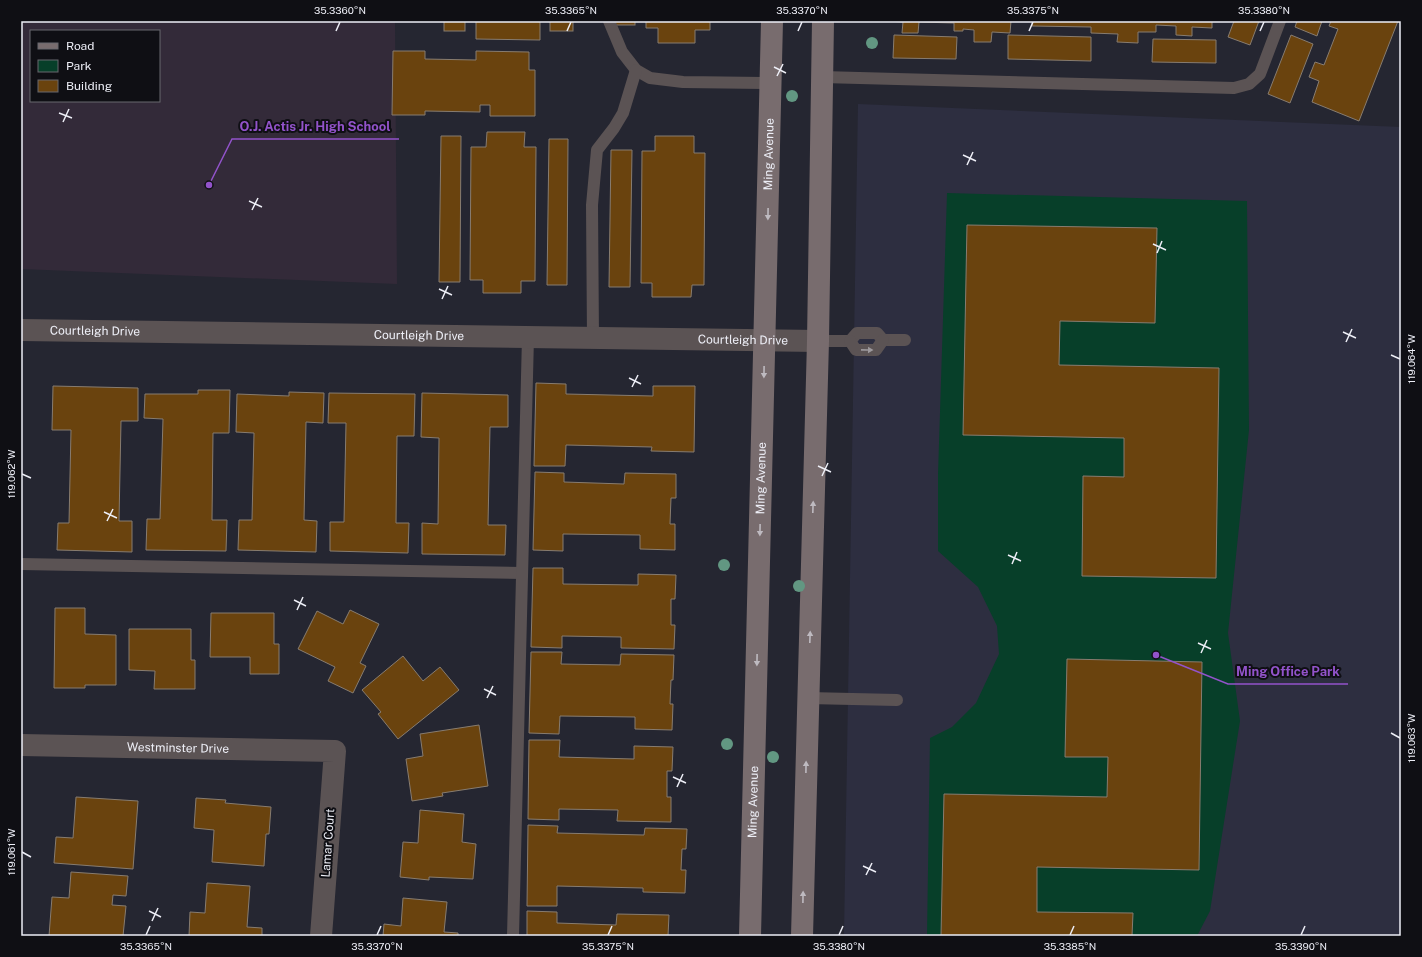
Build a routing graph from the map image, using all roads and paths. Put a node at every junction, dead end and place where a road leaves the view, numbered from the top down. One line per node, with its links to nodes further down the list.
1 (609, 21): 5 (lane)
2 (772, 21): 7 (main road, Ming Avenue)
3 (823, 21): 6 (main road)
4 (1280, 21): 6 (lane)
5 (636, 70): 7 (lane); 10 (lane)
6 (822, 77): 14 (main road)
7 (771, 84): 11 (main road, Ming Avenue, one-way to 11)
8 (21, 330): 9 (street, Courtleigh Drive)
9 (528, 337): 10 (street, Courtleigh Drive); 17 (lane)
10 (593, 338): 11 (street, Courtleigh Drive)
11 (765, 340): 14 (street, Courtleigh Drive); 24 (main road, Ming Avenue, one-way to 24)
12 (883, 340): 13 (lane); 15 (lane); 15 (lane, one-way to 12)
13 (905, 340)
14 (818, 341): 15 (lane); 18 (main road, one-way to 14)
15 (850, 341)
16 (21, 564): 17 (lane)
17 (522, 573): 23 (lane)
18 (808, 698): 19 (lane); 25 (main road, one-way to 18)
19 (896, 700)
20 (21, 745): 21 (street, Westminster Drive)
21 (335, 751): 22 (street, Lamar Court)
22 (321, 936)
23 (513, 936)
24 (750, 936)
25 (802, 936)

